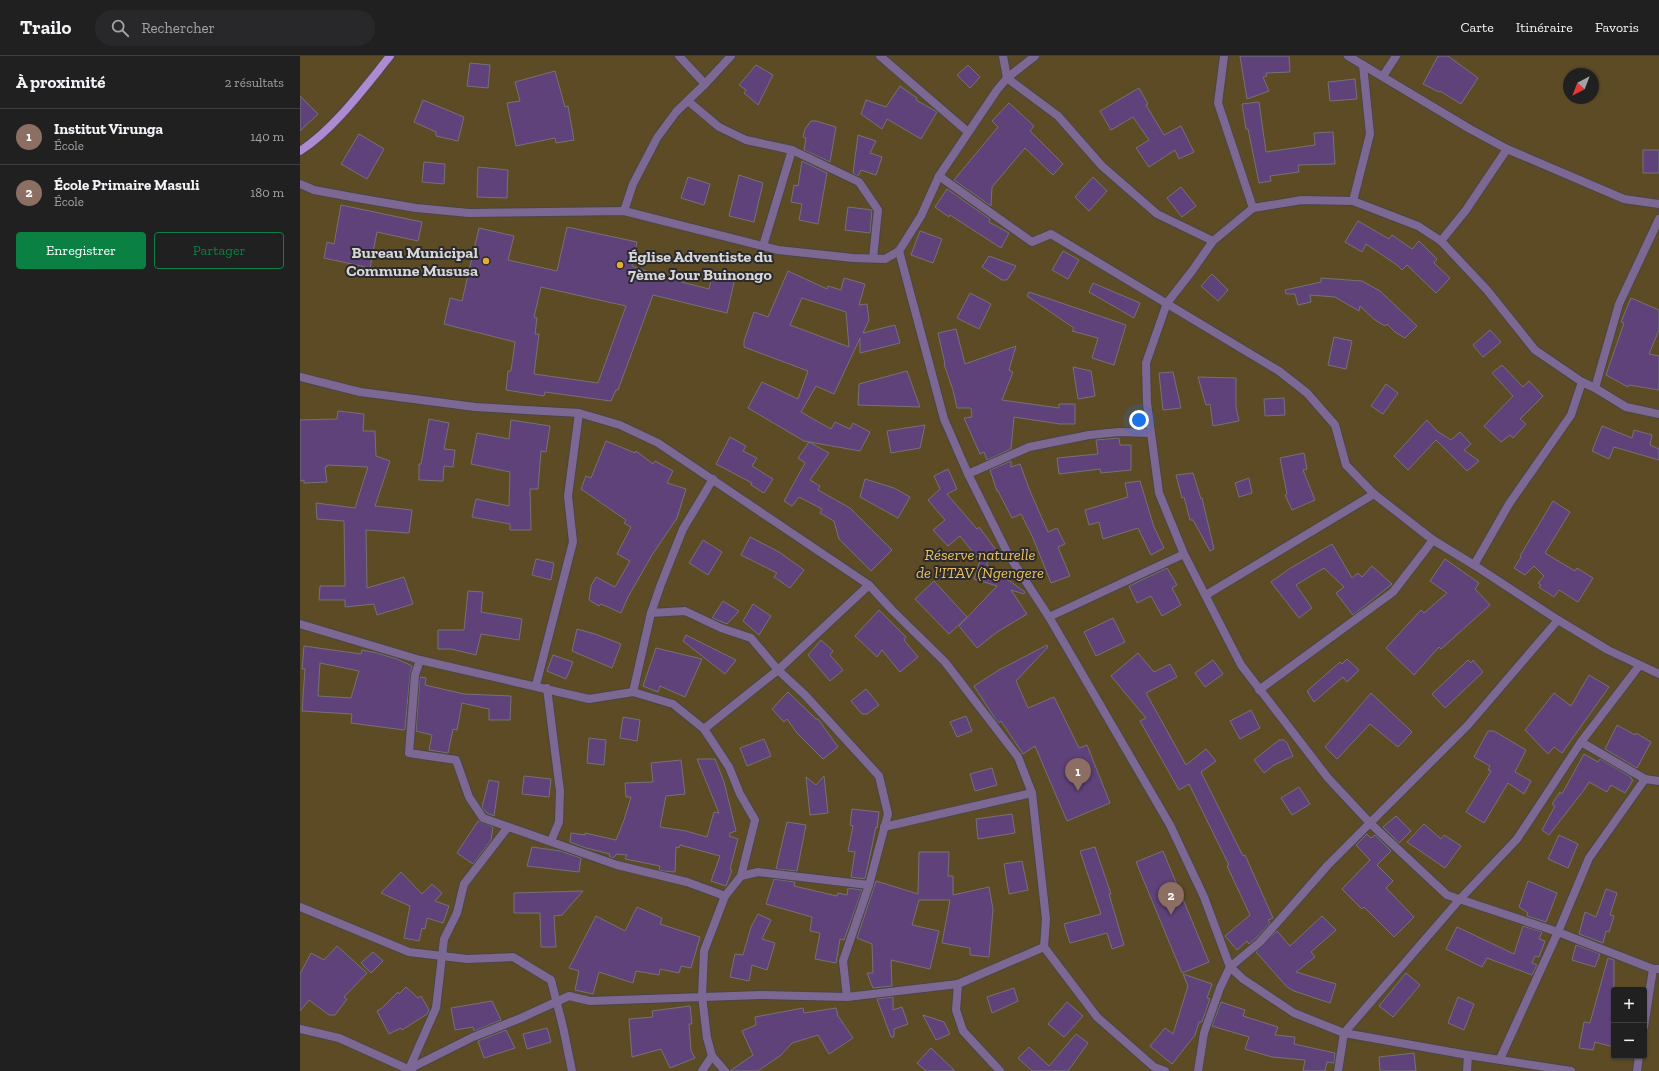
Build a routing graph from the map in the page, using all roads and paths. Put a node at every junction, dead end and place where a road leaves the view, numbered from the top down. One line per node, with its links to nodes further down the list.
1 (390, 56): 18 (street)
2 (679, 56): 13 (street)
3 (731, 56): 13 (street)
4 (880, 56): 15 (street)
5 (1003, 56): 12 (street)
6 (1035, 56): 12 (street)
7 (1224, 56): 23 (street)
8 (1348, 56): 10 (street)
9 (1396, 56): 11 (street)
10 (1363, 64): 11 (street); 21 (street)
11 (1383, 76): 16 (street)
12 (1006, 78): 15 (street); 26 (street)
13 (705, 84): 14 (street)
14 (688, 101): 17 (street); 24 (street)
15 (968, 132): 19 (street)
16 (1507, 149): 22 (street); 27 (street)
17 (792, 150): 28 (street); 30 (street)
18 (300, 151)
19 (939, 176): 29 (street); 31 (street)
20 (300, 184): 24 (street)
21 (1353, 201): 23 (street); 27 (street)
22 (1659, 204)
23 (1253, 208): 26 (street)
24 (624, 211): 28 (street)
25 (1659, 219): 34 (street)
26 (1213, 241): 31 (street)
27 (1441, 241): 33 (street)
28 (763, 246): 30 (street)
29 (899, 251): 30 (street); 38 (street)
30 (873, 258)
31 (1167, 303): 37 (street); 40 (street)
32 (300, 377): 35 (street)
33 (1582, 382): 34 (street); 43 (street)
34 (1595, 388): 36 (street)
35 (579, 413): 39 (street); 54 (street)
36 (1659, 414)
37 (1151, 433): 38 (street); 42 (street)
38 (968, 474): 47 (street)
39 (712, 479): 44 (street); 46 (street)
40 (1374, 494): 41 (street); 45 (street)
41 (1433, 540): 43 (street); 56 (street)
42 (1184, 554): 45 (street); 47 (street)
43 (1474, 565): 48 (street)
44 (869, 585): 52 (street); 62 (street)
45 (1206, 595): 56 (street)
46 (651, 613): 52 (street); 57 (street)
47 (1049, 617): 75 (street)
48 (1558, 620): 51 (street); 63 (street)
49 (300, 624): 50 (street)
50 (420, 660): 54 (street); 64 (street)
51 (1639, 666): 53 (street); 59 (street)
52 (778, 670): 58 (street); 65 (street)
53 (1659, 674)
54 (536, 686): 55 (street)
55 (547, 688): 57 (street); 66 (street)
56 (1259, 690): 63 (street)
57 (633, 692): 58 (street)
58 (704, 729): 67 (street)
59 (1581, 742): 60 (street); 70 (street)
60 (1645, 779): 61 (street); 72 (street)
61 (1659, 781)
62 (1032, 793): 65 (street); 73 (street)
63 (1370, 824): 70 (street); 75 (street)
64 (508, 827): 66 (street); 74 (street)
65 (884, 827): 68 (street)
66 (551, 841): 69 (street)
67 (741, 876): 68 (street); 69 (street)
68 (869, 885): 79 (street)
69 (725, 896): 78 (street)
70 (1460, 899): 72 (street); 83 (street)
71 (300, 907): 74 (street)
72 (1558, 932): 76 (street); 86 (street)
73 (1044, 946): 77 (street); 93 (street)
74 (442, 956): 80 (street); 88 (street)
75 (1230, 968): 83 (street); 94 (street)
76 (1656, 969): 81 (street)
77 (958, 984): 79 (street); 92 (street)
78 (702, 996): 79 (street); 80 (street); 85 (street)
79 (847, 997)
80 (556, 1001): 88 (street); 89 (street)
81 (1645, 1023)
82 (300, 1029): 88 (street)
83 (1344, 1033): 84 (street); 95 (street)
84 (1468, 1055): 86 (street); 96 (street)
85 (712, 1056): 90 (street); 91 (street)
86 (1500, 1059): 97 (street)
87 (1639, 1059): 98 (street)
88 (411, 1070)
89 (572, 1071)
90 (702, 1071)
91 (725, 1071)
92 (1000, 1071)
93 (1165, 1071)
94 (1198, 1071)
95 (1338, 1071)
96 (1467, 1071)
97 (1571, 1071)
98 (1637, 1071)

